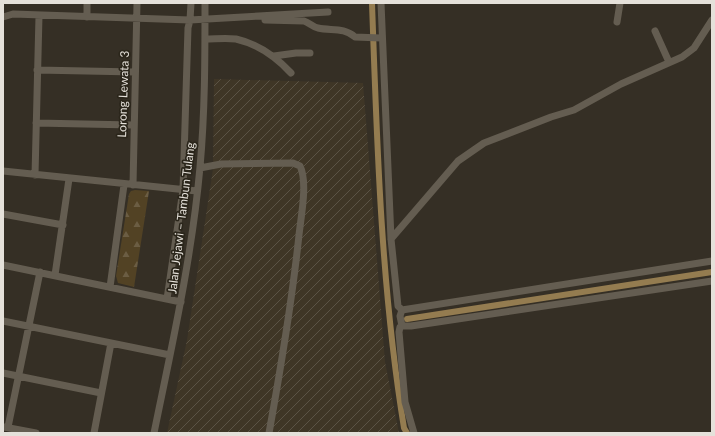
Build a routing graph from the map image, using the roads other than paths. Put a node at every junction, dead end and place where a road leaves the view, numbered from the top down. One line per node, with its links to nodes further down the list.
1 (87, 3): 10 (street)
2 (137, 3): 12 (street, Lorong Lewata 3)
3 (191, 3): 13 (street)
4 (205, 3): 11 (street, Jalan Jejawi – Tambun Tulang)
5 (381, 3): 18 (street)
6 (620, 3): 16 (street)
7 (328, 12): 11 (street)
8 (39, 16): 9 (street); 10 (street); 23 (street)
9 (3, 17)
10 (87, 17): 12 (street)
11 (205, 18): 13 (street); 19 (street, Jalan Jejawi – Tambun Tulang)
12 (136, 19): 13 (street); 24 (street, Lorong Lewata 3)
13 (190, 20): 34 (street)
14 (265, 20): 18 (street)
15 (712, 20): 22 (street)
16 (617, 22)
17 (655, 31): 22 (street)
18 (379, 38): 38 (street)
19 (205, 39): 21 (street); 28 (street, Jalan Jejawi – Tambun Tulang)
20 (310, 53): 21 (street)
21 (274, 56): 25 (street)
22 (669, 62): 38 (street)
23 (37, 70): 24 (street); 26 (street)
24 (135, 72): 27 (street, Lorong Lewata 3)
25 (291, 73)
26 (36, 123): 27 (street); 30 (street)
27 (133, 125): 33 (street, Lorong Lewata 3)
28 (200, 168): 35 (street, Jalan Jejawi – Tambun Tulang); 60 (street)
29 (3, 171): 30 (street)
30 (35, 175): 31 (street)
31 (69, 180): 32 (street); 37 (street)
32 (124, 184): 33 (street); 44 (street)
33 (133, 185): 34 (street)
34 (183, 190): 35 (street); 45 (street)
35 (197, 191): 46 (street, Jalan Jejawi – Tambun Tulang)
36 (3, 214): 37 (street)
37 (63, 225): 42 (street)
38 (391, 239): 47 (street)
39 (712, 261): 47 (street)
40 (3, 265): 41 (street)
41 (40, 272): 42 (street); 49 (street)
42 (55, 275): 44 (street)
43 (712, 281): 50 (street)
44 (110, 287): 45 (street)
45 (167, 299): 46 (street)
46 (181, 302): 52 (street, Jalan Jejawi – Tambun Tulang)
47 (402, 310): 50 (street)
48 (3, 320): 49 (street)
49 (28, 326): 51 (street); 54 (street)
50 (402, 326): 61 (street)
51 (111, 343): 52 (street); 55 (street)
52 (170, 355): 59 (street, Jalan Jejawi – Tambun Tulang)
53 (3, 373): 54 (street)
54 (18, 376): 55 (street); 56 (street)
55 (102, 392): 58 (street)
56 (5, 427): 57 (street)
57 (36, 433)
58 (94, 433)
59 (154, 433)
60 (269, 433)
61 (414, 433)

